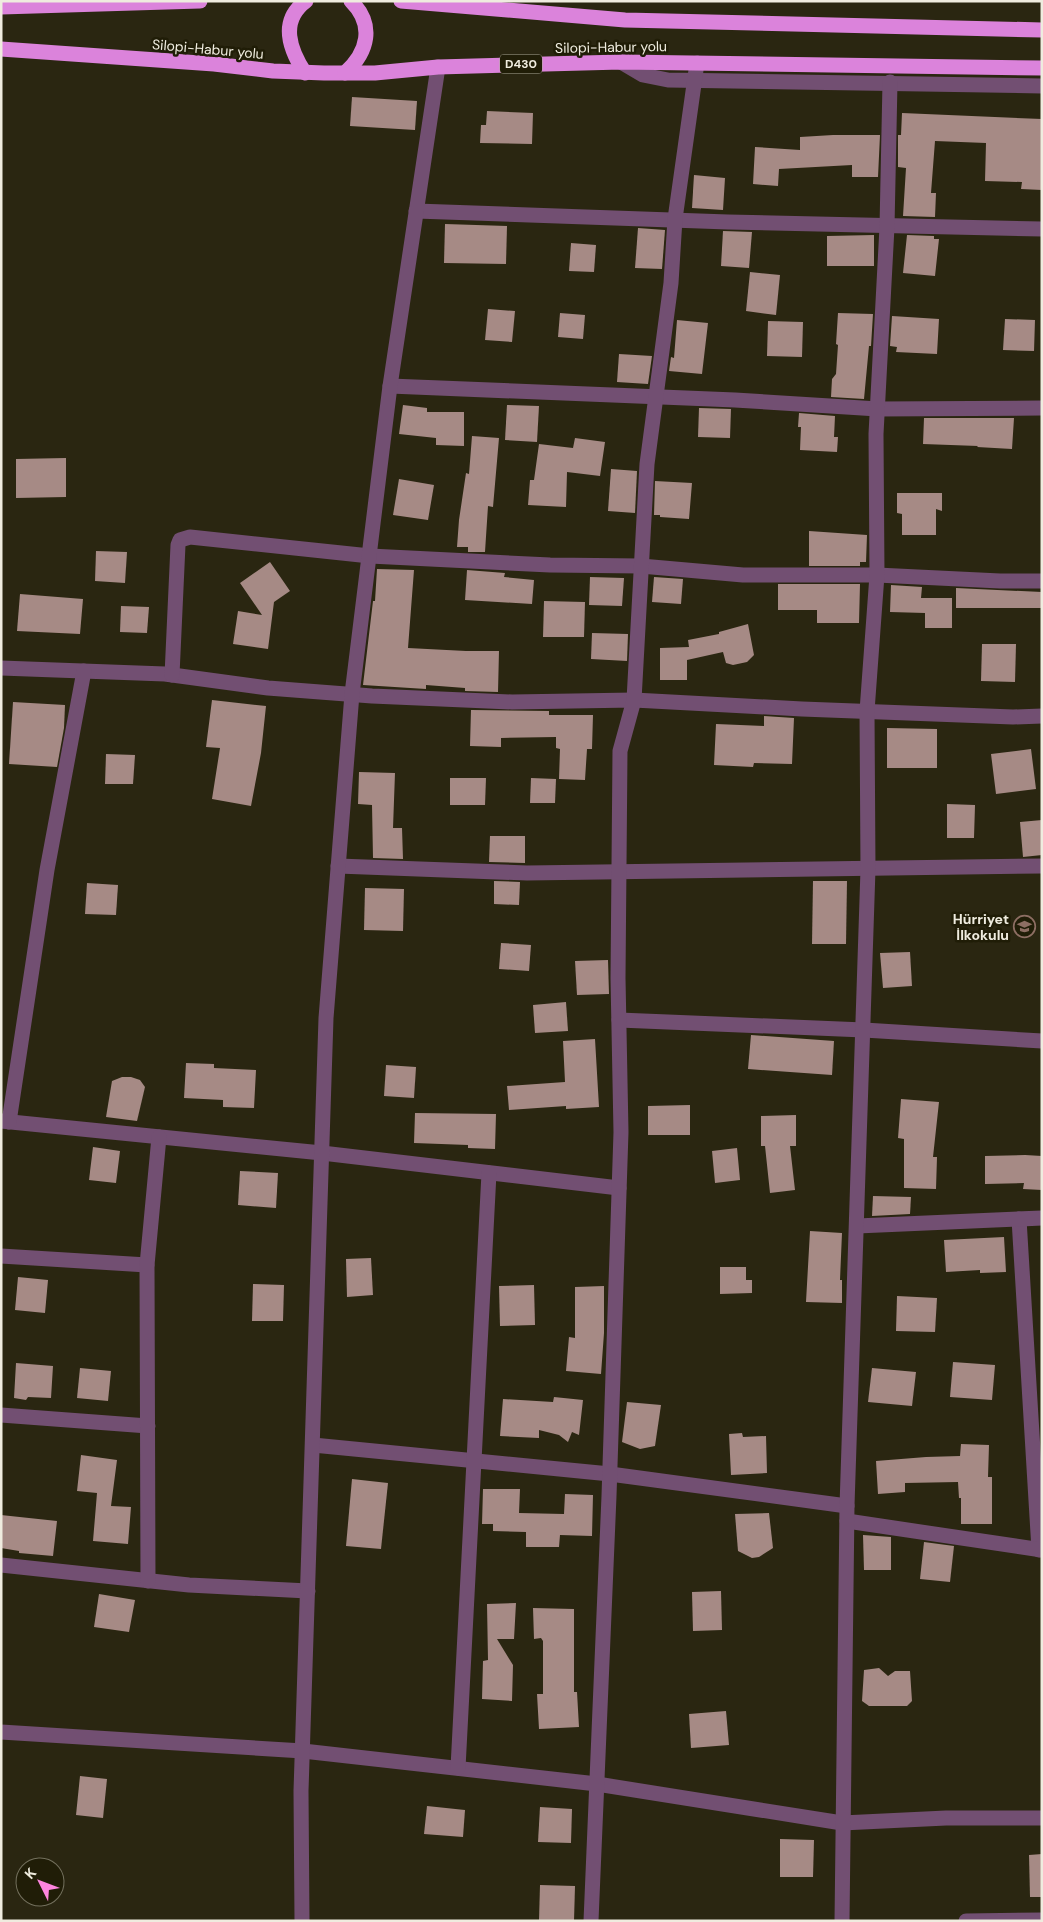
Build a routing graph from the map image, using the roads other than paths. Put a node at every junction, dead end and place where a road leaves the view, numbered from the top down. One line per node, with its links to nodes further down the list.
1 (200, 1): 5 (highway)
2 (306, 1): 12 (highway)
3 (351, 1): 13 (highway)
4 (401, 1): 6 (highway)
5 (1, 7)
6 (1042, 30)
7 (1, 49): 12 (highway, Silopi-Habur yolu / D430)
8 (621, 62): 9 (highway, Silopi-Habur yolu / D430); 10 (highway, Silopi-Habur yolu / D430); 14 (street)
9 (697, 63): 11 (highway, Silopi-Habur yolu / D430); 14 (street)
10 (438, 67): 13 (highway, Silopi-Habur yolu / D430); 17 (street)
11 (1042, 68)
12 (305, 73): 13 (highway, Silopi-Habur yolu / D430)
13 (345, 73)
14 (694, 80): 15 (street); 18 (street)
15 (890, 82): 16 (street); 19 (street)
16 (1042, 86)
17 (416, 211): 18 (street); 21 (street)
18 (675, 219): 19 (street); 22 (street)
19 (887, 226): 20 (street); 23 (street)
20 (1042, 229)
21 (390, 386): 22 (street); 25 (street)
22 (656, 398): 23 (street); 26 (street)
23 (878, 408): 24 (street); 27 (street)
24 (1042, 408)
25 (370, 556): 26 (street); 31 (street); 32 (street)
26 (641, 566): 27 (street); 33 (street)
27 (877, 575): 28 (street); 34 (street)
28 (1042, 581)
29 (1, 668): 30 (street)
30 (84, 670): 31 (street); 43 (street)
31 (172, 675): 32 (street)
32 (352, 694): 33 (street); 36 (street)
33 (634, 700): 34 (street); 39 (street)
34 (867, 711): 35 (street); 38 (street)
35 (1042, 716)
36 (338, 866): 39 (street); 45 (street)
37 (1042, 866): 38 (street)
38 (868, 870): 39 (street); 41 (street)
39 (619, 872): 40 (street)
40 (619, 1020): 41 (street); 47 (street)
41 (864, 1030): 42 (street); 50 (street)
42 (1042, 1042)
43 (5, 1121): 44 (street)
44 (158, 1137): 45 (street); 52 (street)
45 (322, 1153): 46 (street); 55 (street)
46 (489, 1173): 47 (street); 56 (street)
47 (619, 1188): 57 (street)
48 (1042, 1218): 49 (street)
49 (1019, 1219): 50 (street); 60 (street)
50 (857, 1226): 58 (street)
51 (1, 1256): 52 (street)
52 (148, 1265): 54 (street)
53 (1, 1415): 54 (street)
54 (148, 1426): 62 (street)
55 (313, 1445): 56 (street); 63 (street)
56 (473, 1460): 57 (street); 66 (street)
57 (610, 1474): 58 (street); 67 (street)
58 (847, 1506): 59 (street)
59 (847, 1521): 60 (street); 69 (street)
60 (1040, 1550)
61 (1, 1565): 62 (street)
62 (148, 1581): 63 (street)
63 (308, 1591): 65 (street)
64 (1, 1732): 65 (street)
65 (303, 1751): 66 (street); 71 (street)
66 (458, 1768): 67 (street)
67 (597, 1784): 69 (street); 72 (street)
68 (1042, 1818): 69 (street)
69 (842, 1823): 73 (street)
70 (1042, 1920): 74 (street)
71 (302, 1921)
72 (591, 1921)
73 (842, 1921)
74 (966, 1921)

